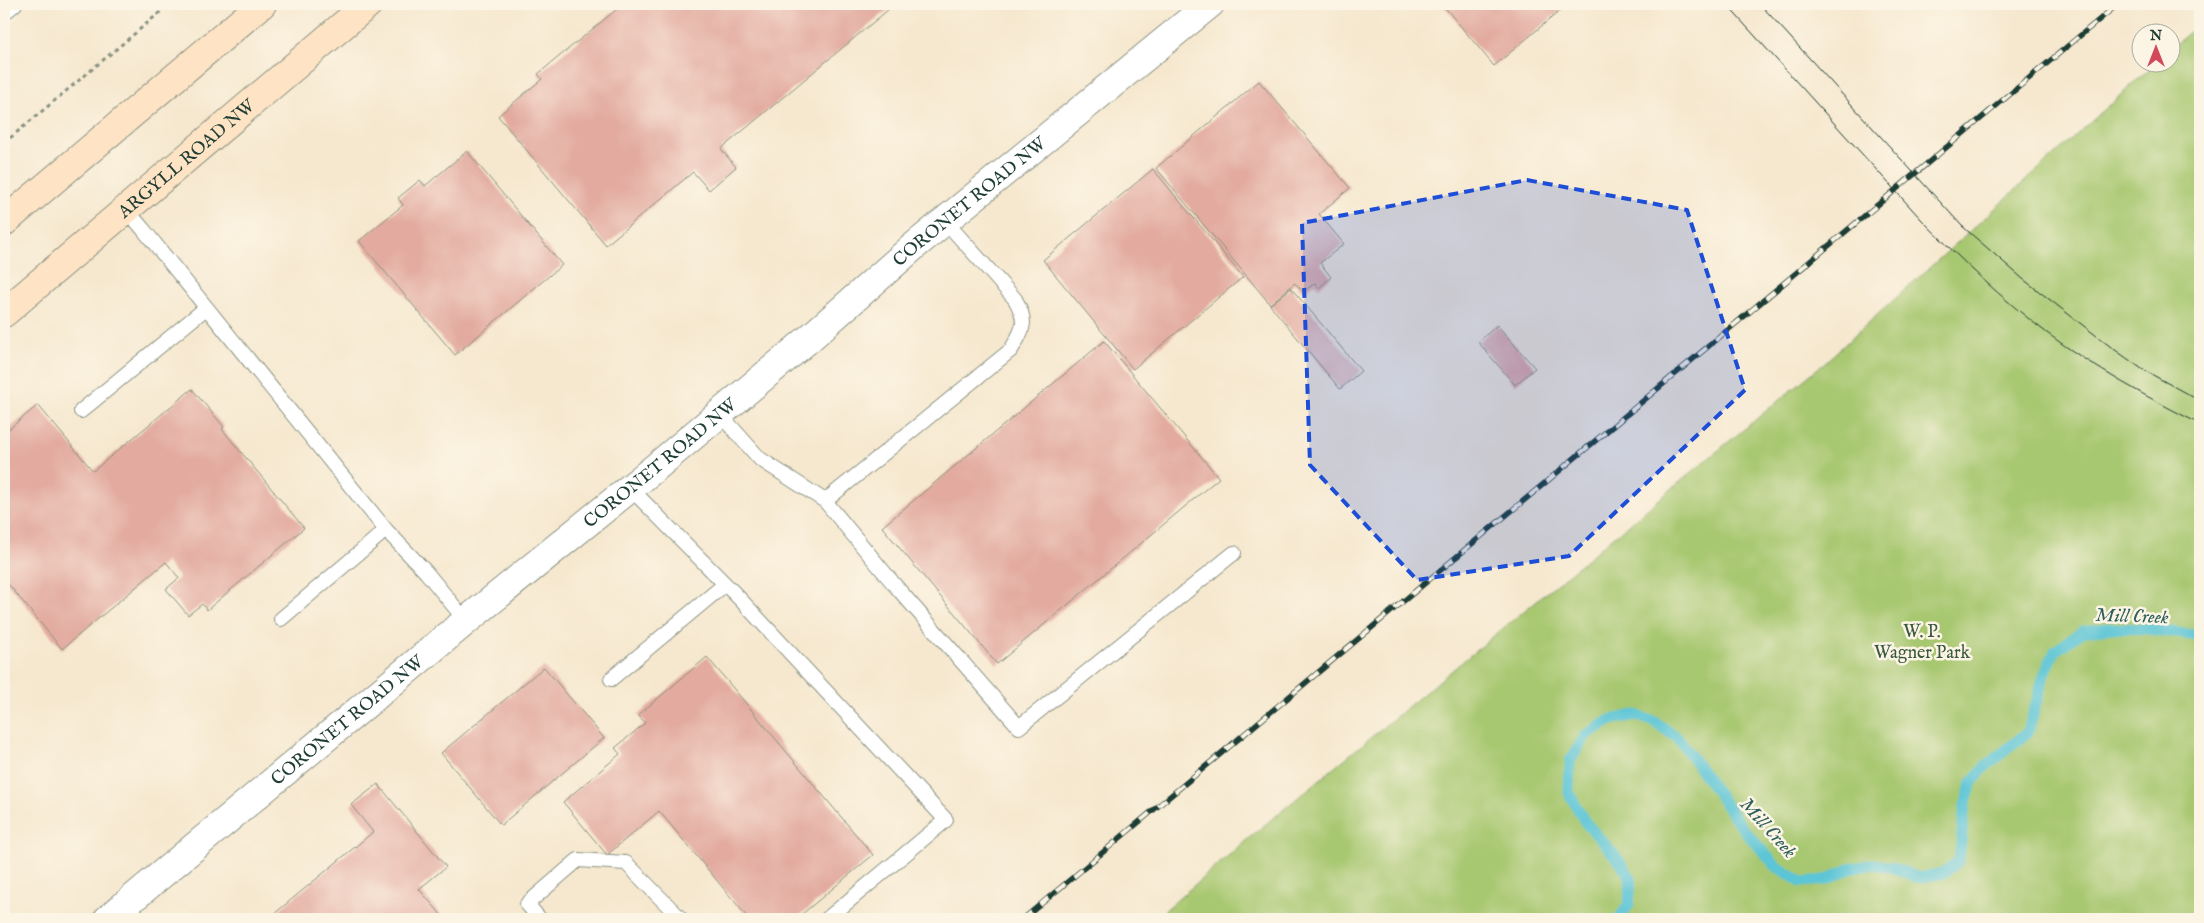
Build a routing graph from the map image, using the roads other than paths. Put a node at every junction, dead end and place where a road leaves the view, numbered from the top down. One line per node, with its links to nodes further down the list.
1 (15, 4): 5 (lane)
2 (262, 4): 8 (main road)
3 (368, 4): 6 (main road, ARGYLL ROAD NW)
4 (1210, 4): 7 (street, CORONET ROAD NW)
5 (4, 13)
6 (126, 210): 9 (lane); 10 (main road, ARGYLL ROAD NW)
7 (945, 221): 12 (street, CORONET ROAD NW); 14 (lane)
8 (4, 222)
9 (206, 308): 11 (lane); 15 (lane)
10 (4, 313)
11 (81, 411)
12 (719, 413): 13 (street, CORONET ROAD NW); 14 (lane)
13 (630, 488): 17 (lane); 19 (street, CORONET ROAD NW)
14 (825, 501): 16 (lane)
15 (386, 530): 18 (lane); 19 (lane)
16 (1234, 553)
17 (724, 585): 20 (lane); 24 (lane)
18 (281, 619)
19 (466, 621): 21 (street, CORONET ROAD NW)
20 (612, 679)
21 (108, 919)
22 (540, 919): 23 (lane)
23 (681, 919)
24 (827, 919)

